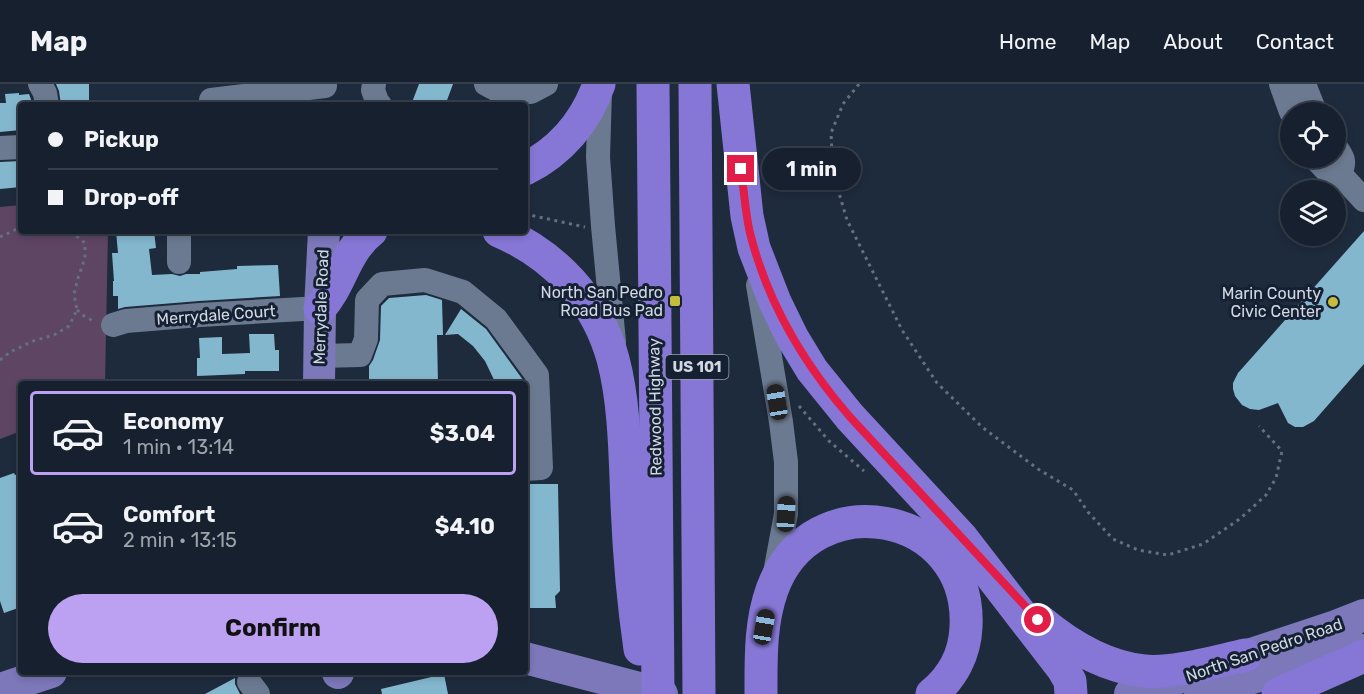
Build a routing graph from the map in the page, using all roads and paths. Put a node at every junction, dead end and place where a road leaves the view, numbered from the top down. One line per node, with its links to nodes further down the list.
1 (40, 84): 14 (street)
2 (374, 84): 15 (street)
3 (546, 84): 12 (street)
4 (600, 84): 20 (highway); 40 (street)
5 (652, 84): 46 (highway, Redwood Highway / US 101)
6 (695, 84): 58 (highway, US 101)
7 (733, 84): 26 (highway)
8 (859, 84): 41 (path)
9 (1281, 84): 16 (street)
10 (1304, 84): 17 (street)
11 (326, 92): 13 (street)
12 (493, 93)
13 (211, 100)
14 (46, 102)
15 (377, 102)
16 (1287, 102)
17 (1311, 102)
18 (18, 147): 19 (street)
19 (0, 148)
20 (528, 167)
21 (1324, 168): 23 (street)
22 (1343, 168): 23 (street)
23 (1340, 174): 24 (street)
24 (1364, 200)
25 (528, 215): 28 (path)
26 (747, 216): 43 (highway); 44 (street)
27 (18, 228): 34 (path)
28 (589, 228)
29 (74, 234): 38 (path)
30 (179, 234): 35 (street)
31 (324, 234): 36 (main road, Merrydale Road)
32 (367, 234): 36 (highway)
33 (505, 234): 40 (highway)
34 (0, 237)
35 (179, 262)
36 (320, 308): 37 (street, Merrydale Court); 39 (main road, Merrydale Road)
37 (113, 325)
38 (0, 360)
39 (319, 370): 42 (street)
40 (620, 399): 46 (highway)
41 (1259, 426)
42 (528, 469)
43 (962, 538): 48 (highway); 60 (highway)
44 (768, 608): 53 (highway); 59 (highway)
45 (1364, 615): 48 (main road, North San Pedro Road)
46 (648, 636): 56 (highway); 57 (highway, Redwood Highway / US 101)
47 (1364, 644): 62 (main road, North San Pedro Road)
48 (1246, 655): 61 (main road, North San Pedro Road)
49 (1364, 656): 63 (highway)
50 (528, 659): 57 (main road)
51 (42, 675): 54 (main road)
52 (338, 675): 55 (street)
53 (761, 680)
54 (0, 689)
55 (340, 694)
56 (646, 694)
57 (660, 694)
58 (699, 694)
59 (932, 694)
60 (1071, 694)
61 (1130, 694)
62 (1200, 694)
63 (1278, 694)

